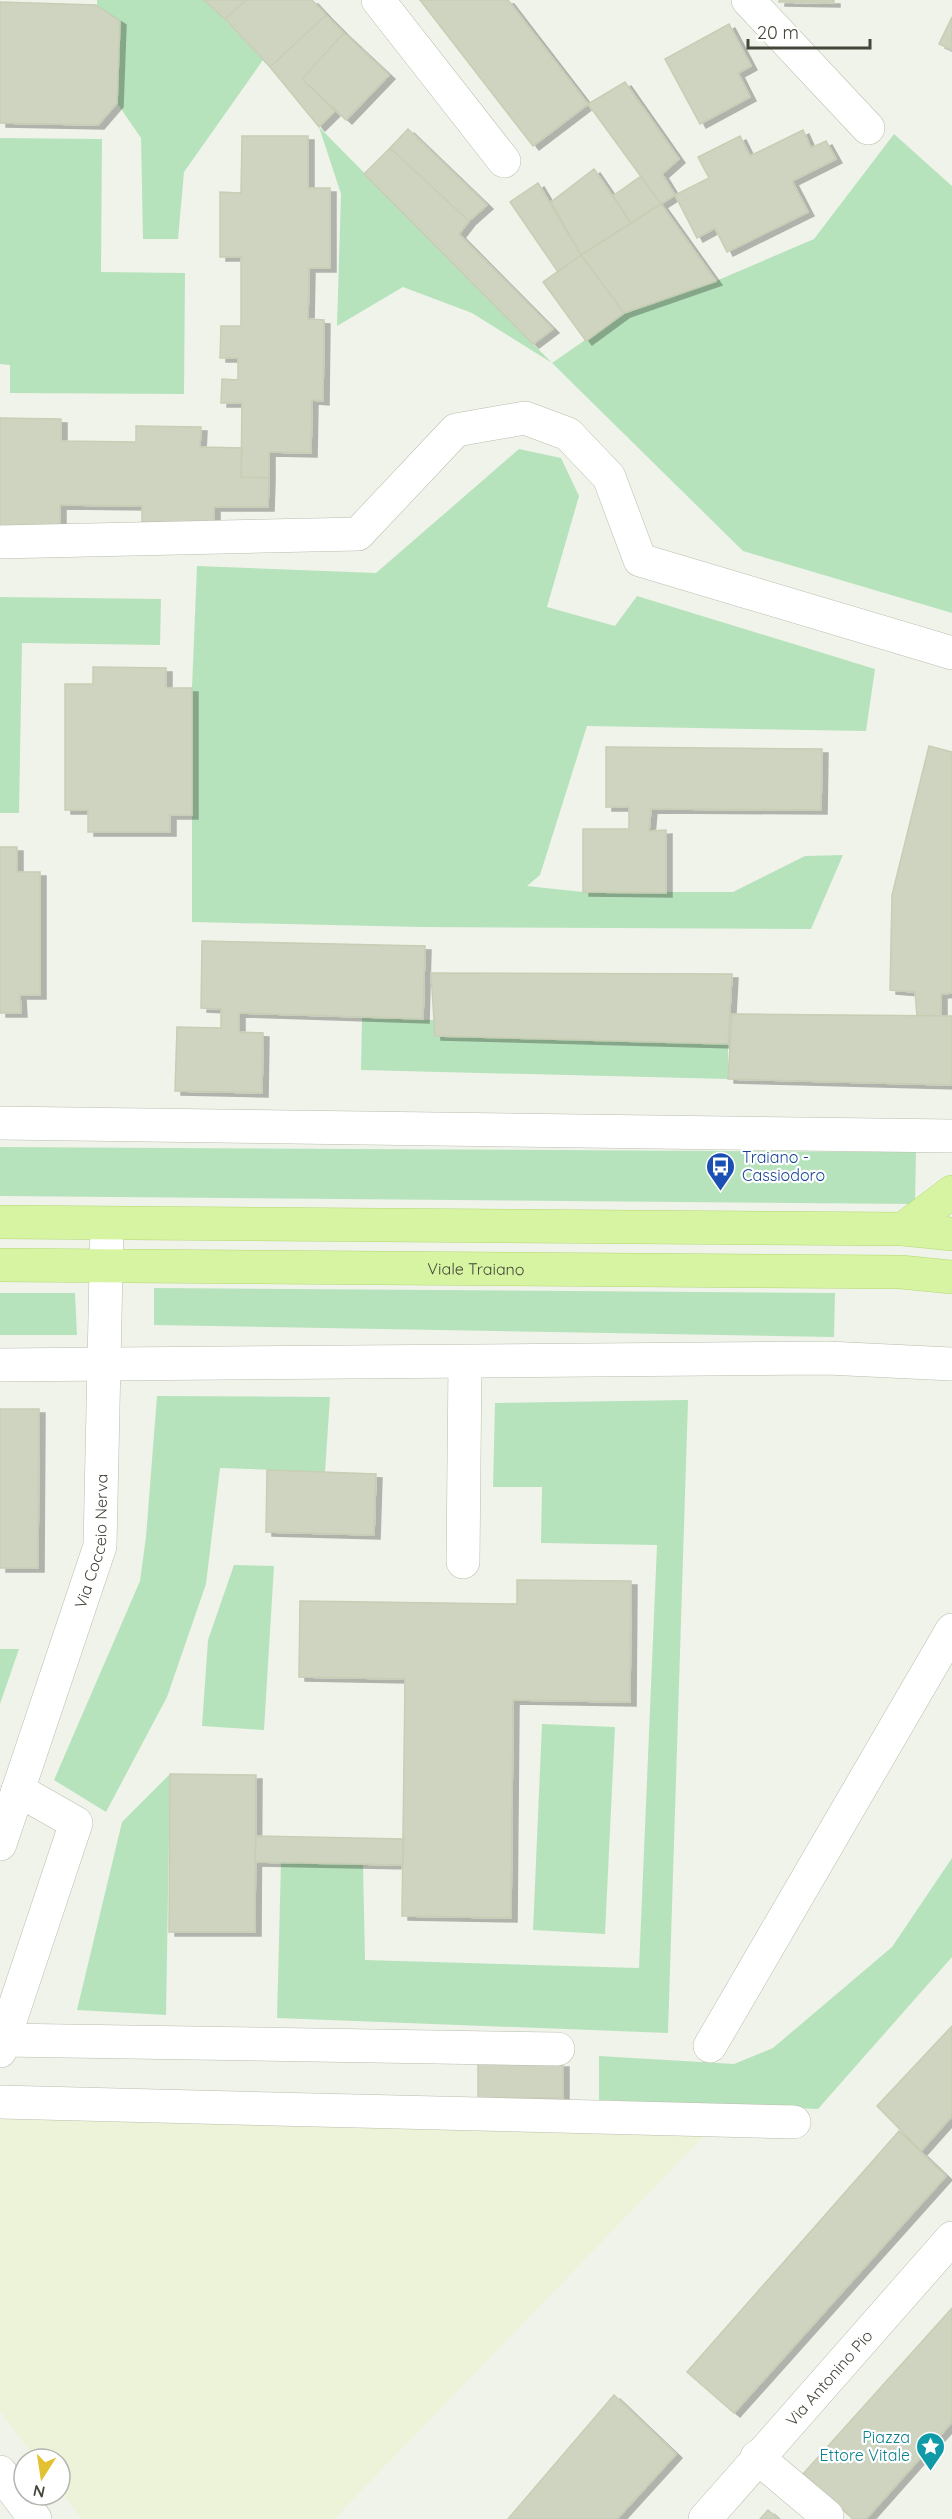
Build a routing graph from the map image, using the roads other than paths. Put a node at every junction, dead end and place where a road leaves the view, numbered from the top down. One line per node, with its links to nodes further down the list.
1 (378, 0): 4 (street)
2 (748, 0): 3 (street)
3 (868, 128)
4 (504, 161)
5 (0, 542): 6 (street)
6 (952, 653)
7 (0, 1123): 8 (street)
8 (952, 1136)
9 (952, 1192): 12 (main road)
10 (0, 1222): 11 (main road)
11 (107, 1224): 12 (main road); 15 (street, Via Cocceio Nerva)
12 (903, 1229): 13 (main road)
13 (952, 1234)
14 (0, 1265): 15 (main road, Viale Traiano)
15 (108, 1266): 16 (main road, Viale Traiano); 20 (street, Via Cocceio Nerva)
16 (952, 1277)
17 (465, 1362): 18 (street); 20 (street); 21 (street)
18 (952, 1364)
19 (0, 1365): 20 (street)
20 (106, 1366): 23 (street, Via Cocceio Nerva)
21 (463, 1562)
22 (952, 1630): 26 (street)
23 (18, 1790): 24 (street, Via Cocceio Nerva); 25 (street)
24 (0, 1844)
25 (2, 2046): 27 (street)
26 (710, 2046)
27 (558, 2049)
28 (0, 2102): 29 (street)
29 (794, 2122)
30 (952, 2238): 31 (street, Via Antonino Pio)
31 (757, 2457): 33 (street); 35 (street, Via Antonino Pio)
32 (0, 2472): 34 (street)
33 (827, 2516)
34 (35, 2519)
35 (705, 2519)

